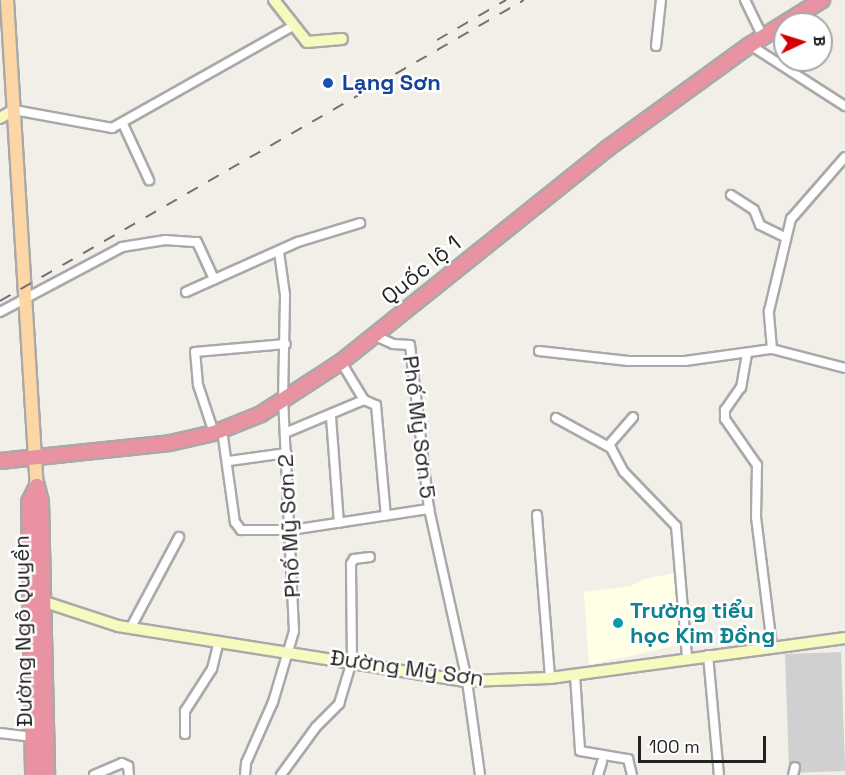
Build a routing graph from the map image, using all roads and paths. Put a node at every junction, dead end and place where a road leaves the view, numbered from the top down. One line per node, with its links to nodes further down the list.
1 (274, 0): 6 (street)
2 (660, 0): 10 (street)
3 (745, 0): 7 (street)
4 (822, 0): 7 (highway, Quốc lộ 1)
5 (5, 7): 12 (main road, Đường Ngô Quyền)
6 (291, 27): 8 (street); 14 (street)
7 (763, 37): 9 (highway, Quốc lộ 1)
8 (342, 39)
9 (750, 45): 11 (street); 25 (highway, Quốc lộ 1)
10 (656, 46)
11 (845, 106)
12 (14, 110): 13 (street); 14 (street); 23 (main road, Đường Ngô Quyền)
13 (0, 118)
14 (123, 124): 16 (street)
15 (845, 157): 19 (street)
16 (149, 180)
17 (731, 195): 19 (street)
18 (360, 223): 20 (street)
19 (785, 237): 27 (street)
20 (279, 252): 21 (street); 26 (street, Phố Mỹ Sơn 2)
21 (214, 279): 22 (street); 23 (street)
22 (186, 292)
23 (25, 297): 24 (street); 41 (main road, Đường Ngô Quyền)
24 (0, 312)
25 (374, 335): 30 (highway, Quốc lộ 1); 45 (street, Phố Mỹ Sơn 5)
26 (286, 344): 33 (street, Phố Mỹ Sơn 2); 37 (street)
27 (772, 349): 29 (street); 31 (street)
28 (539, 351): 29 (street)
29 (747, 354): 56 (street)
30 (341, 362): 32 (street); 33 (highway, Quốc lộ 1)
31 (845, 368)
32 (364, 400): 34 (street); 47 (street)
33 (283, 401): 37 (highway, Quốc lộ 1); 38 (street, Phố Mỹ Sơn 2)
34 (331, 417): 38 (street); 48 (street)
35 (633, 417): 39 (street)
36 (556, 418): 39 (street)
37 (218, 431): 41 (highway, Quốc lộ 1); 43 (street)
38 (285, 433): 40 (street, Phố Mỹ Sơn 2)
39 (608, 446): 59 (street)
40 (286, 453): 43 (street); 49 (street, Phố Mỹ Sơn 2)
41 (35, 457): 42 (highway, Quốc lộ 1); 44 (main road, Đường Ngô Quyền)
42 (0, 461)
43 (229, 461): 49 (street)
44 (37, 486): 52 (highway, Đường Ngô Quyền)
45 (429, 509): 47 (street); 63 (street)
46 (537, 515): 62 (street)
47 (386, 516): 48 (street)
48 (339, 523): 49 (street)
49 (291, 530): 57 (street, Phố Mỹ Sơn 2)
50 (179, 537): 53 (street)
51 (370, 557): 60 (street)
52 (38, 602): 53 (street, Đường Mỹ Sơn); 66 (highway, Đường Ngô Quyền); 67 (highway, Đường Ngô Quyền)
53 (131, 627): 55 (street, Đường Mỹ Sơn)
54 (845, 638): 56 (street, Đường Mỹ Sơn)
55 (219, 641): 57 (street, Đường Mỹ Sơn); 65 (street)
56 (772, 646): 58 (street, Đường Mỹ Sơn)
57 (290, 651): 60 (street, Đường Mỹ Sơn); 73 (street, Phố Mỹ Sơn 2)
58 (708, 655): 59 (street, Đường Mỹ Sơn); 78 (street)
59 (687, 658): 61 (street, Đường Mỹ Sơn)
60 (352, 661): 63 (street, Đường Mỹ Sơn); 74 (street)
61 (575, 675): 62 (street, Đường Mỹ Sơn); 77 (street)
62 (550, 678): 63 (street, Đường Mỹ Sơn)
63 (466, 681): 75 (street)
64 (0, 733): 67 (street)
65 (185, 734)
66 (45, 735): 67 (street); 70 (highway, Đường Ngô Quyền)
67 (31, 738): 69 (highway, Đường Ngô Quyền)
68 (602, 762): 76 (street)
69 (33, 775)
70 (47, 775)
71 (94, 775): 72 (street)
72 (129, 775)
73 (244, 775)
74 (281, 775)
75 (480, 775)
76 (598, 775)
77 (632, 775)
78 (719, 775)

